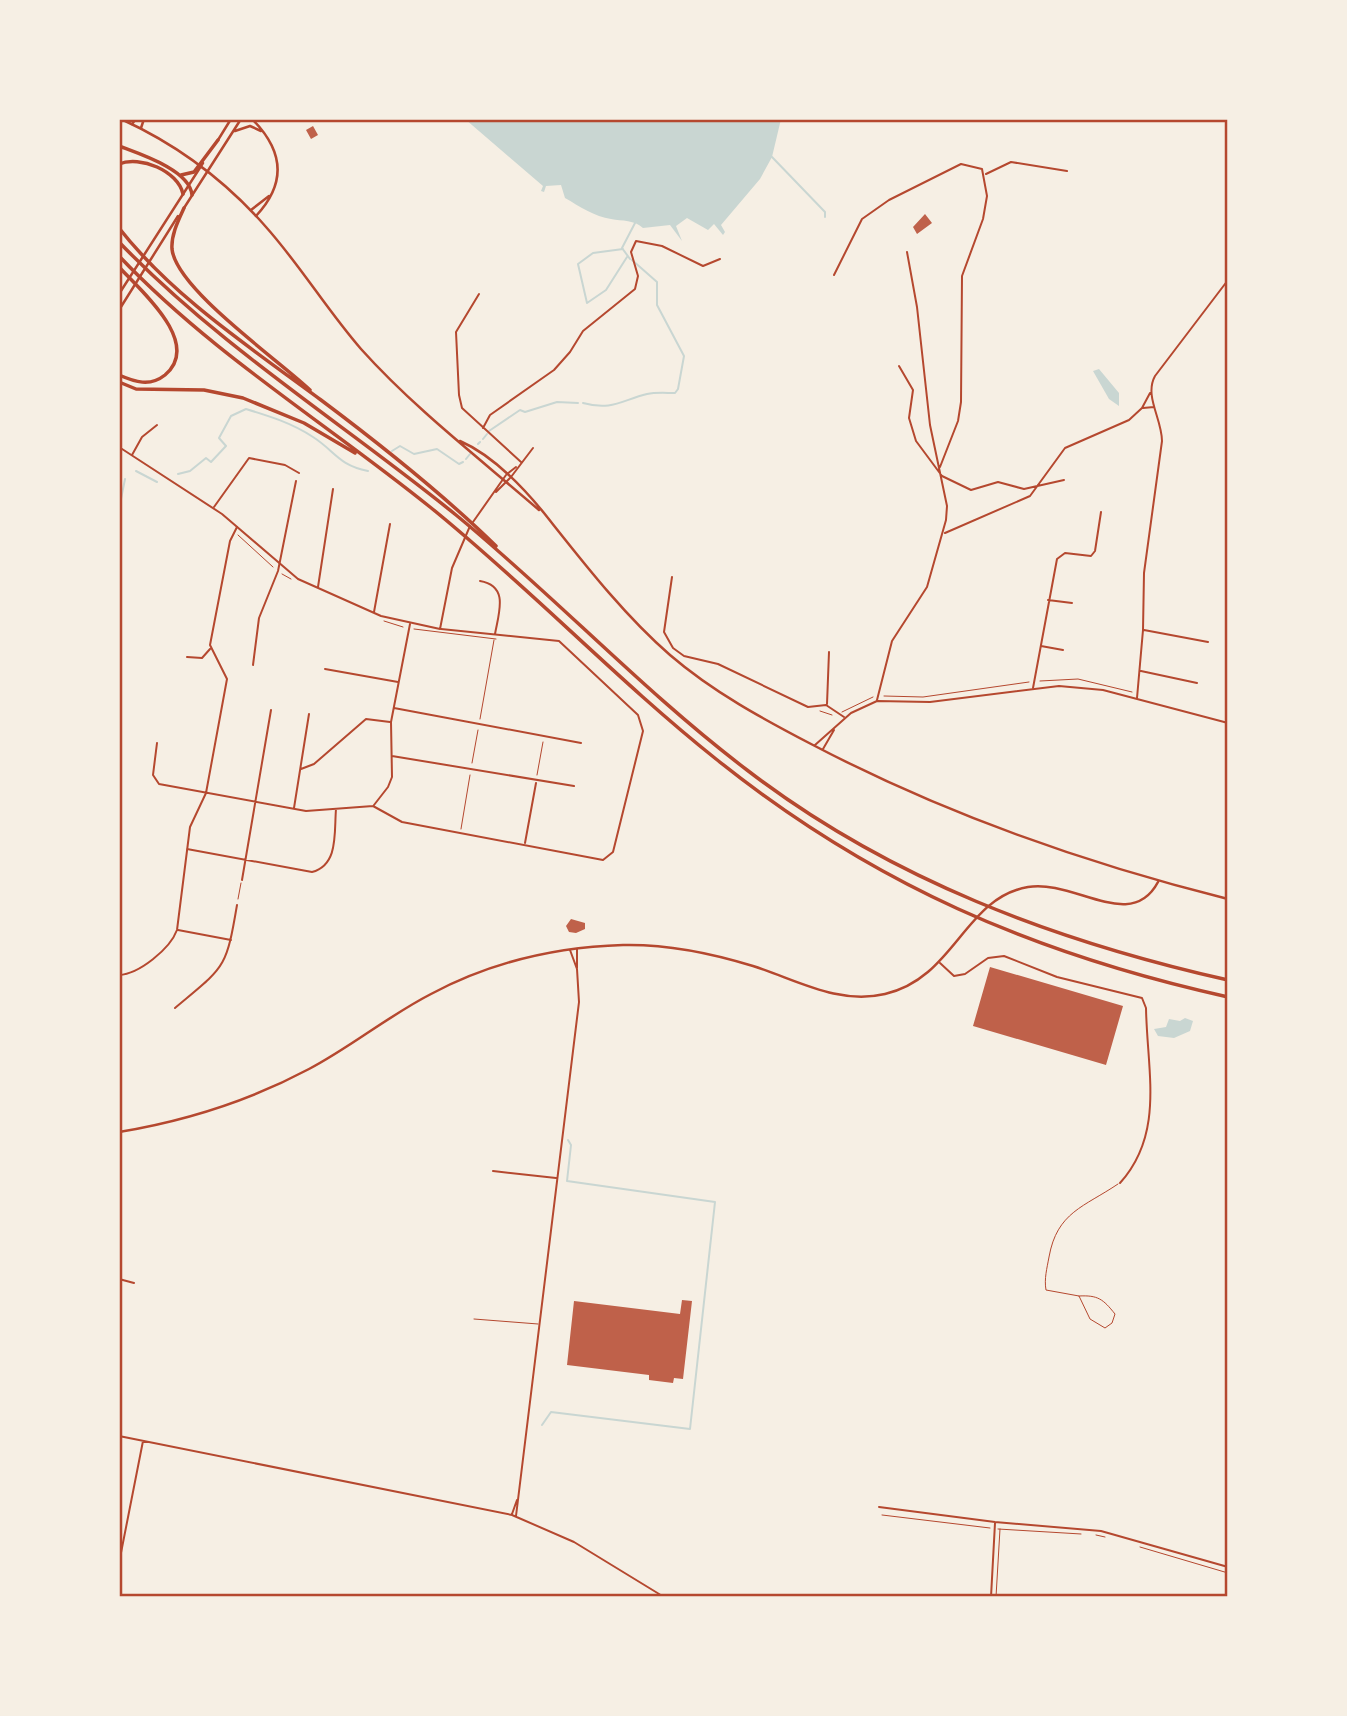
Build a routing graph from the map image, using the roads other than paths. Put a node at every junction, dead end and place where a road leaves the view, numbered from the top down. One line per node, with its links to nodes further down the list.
1 (121, 119): 7 (main road)
2 (136, 119): 7 (main road)
3 (144, 119): 8 (main road)
4 (231, 119): 11 (main road)
5 (241, 119): 9 (main road)
6 (252, 119): 10 (main road)
7 (132, 124): 8 (main road)
8 (141, 128): 23 (main road)
9 (232, 132): 10 (main road); 21 (main road)
10 (262, 132): 19 (main road)
11 (218, 140): 13 (highway)
12 (119, 146): 17 (highway)
13 (208, 152): 17 (highway); 18 (main road)
14 (119, 164): 20 (highway)
15 (1067, 171): 16 (street)
16 (985, 174): 31 (street); 51 (street)
17 (178, 175): 18 (highway)
18 (190, 182): 20 (main road); 21 (highway)
19 (271, 193): 23 (main road); 24 (main road)
20 (183, 194): 34 (main road)
21 (192, 195): 22 (main road)
22 (184, 208): 35 (main road); 40 (highway)
23 (251, 210): 24 (main road)
24 (256, 216): 53 (main road)
25 (119, 228): 40 (highway)
26 (119, 242): 63 (highway)
27 (907, 253): 51 (street)
28 (119, 256): 48 (highway)
29 (720, 259): 44 (street)
30 (119, 267): 37 (highway)
31 (834, 275)
32 (1228, 280): 39 (street)
33 (479, 294): 44 (street)
34 (119, 295)
35 (119, 310)
36 (899, 366): 54 (street)
37 (119, 375)
38 (119, 382): 48 (highway)
39 (1151, 393): 41 (street); 42 (street)
40 (320, 399): 63 (highway)
41 (1155, 407): 42 (street); 76 (street)
42 (1142, 408): 58 (street)
43 (157, 425): 47 (street)
44 (483, 428): 49 (street)
45 (119, 447): 47 (street)
46 (533, 448): 49 (street)
47 (132, 455): 61 (street)
48 (367, 458): 128 (highway)
49 (521, 462): 50 (street)
50 (517, 466): 53 (street); 55 (street)
51 (940, 467): 54 (street)
52 (299, 473): 61 (street)
53 (505, 476): 55 (main road); 60 (street)
54 (942, 476): 58 (street); 66 (street)
55 (509, 480): 60 (street); 102 (main road)
56 (1064, 480): 58 (street)
57 (296, 481): 67 (street)
58 (1040, 484): 66 (street)
59 (333, 489): 70 (street)
60 (494, 494): 75 (street)
61 (214, 508): 65 (street)
62 (1101, 512): 71 (street)
63 (460, 515): 127 (highway)
64 (390, 524): 73 (street)
65 (237, 527): 67 (street); 80 (street)
66 (943, 533): 91 (street)
67 (279, 565): 70 (street); 84 (street)
68 (672, 577): 92 (street)
69 (480, 581): 77 (street)
70 (318, 588): 73 (street)
71 (1047, 600): 72 (street); 79 (street)
72 (1072, 603)
73 (374, 613): 74 (street)
74 (410, 624): 75 (street); 87 (street)
75 (440, 629): 77 (street)
76 (1143, 630): 78 (street); 86 (street)
77 (495, 635): 113 (street)
78 (1208, 642)
79 (1040, 646): 81 (street); 89 (street)
80 (211, 648): 83 (street); 108 (street)
81 (1063, 650)
82 (829, 652): 92 (street)
83 (187, 657)
84 (253, 665)
85 (325, 670): 87 (street)
86 (1140, 671): 88 (street); 90 (street)
87 (399, 682): 93 (street)
88 (1197, 683)
89 (1033, 688): 90 (street); 91 (street)
90 (1136, 699): 98 (street)
91 (877, 701): 96 (street)
92 (827, 705): 96 (street)
93 (394, 708): 97 (street); 101 (street)
94 (271, 710): 109 (street)
95 (309, 714): 105 (street)
96 (845, 718): 99 (street)
97 (391, 722): 104 (street); 105 (street)
98 (1228, 723)
99 (835, 729): 102 (street); 103 (street)
100 (158, 743): 108 (street)
101 (581, 743)
102 (814, 746): 103 (main road)
103 (823, 750): 117 (main road)
104 (391, 755): 106 (street); 110 (street)
105 (301, 769): 111 (street)
106 (536, 782): 107 (street); 113 (street)
107 (574, 786)
108 (206, 793): 109 (street); 114 (street)
109 (256, 802): 111 (street); 115 (street)
110 (373, 806): 112 (street); 113 (street)
111 (294, 808): 112 (street)
112 (337, 808): 115 (street)
113 (525, 845)
114 (187, 849): 115 (street); 120 (street)
115 (245, 859): 116 (street)
116 (242, 880)
117 (1158, 882): 118 (main road); 124 (main road)
118 (1228, 899)
119 (237, 905): 121 (street)
120 (177, 930): 121 (street); 126 (street)
121 (231, 940): 129 (street)
122 (570, 948): 123 (main road); 125 (street); 130 (main road)
123 (577, 948): 124 (main road); 125 (street)
124 (940, 963): 133 (street)
125 (577, 969): 132 (street)
126 (119, 975)
127 (1228, 980)
128 (1228, 998)
129 (176, 1008)
130 (119, 1132)
131 (493, 1171): 132 (street)
132 (557, 1178): 138 (street)
133 (1120, 1183): 136 (lane)
134 (119, 1279): 135 (street)
135 (134, 1283)
136 (1079, 1296): 136 (lane)
137 (474, 1319): 138 (lane)
138 (540, 1324): 141 (street)
139 (119, 1436): 140 (street)
140 (143, 1441): 143 (street); 146 (street)
141 (518, 1496): 143 (street); 144 (street)
142 (879, 1507): 145 (street)
143 (512, 1515): 144 (street)
144 (516, 1517): 148 (street)
145 (995, 1522): 147 (street); 149 (street)
146 (119, 1563)
147 (1228, 1567)
148 (664, 1597)
149 (991, 1597)

